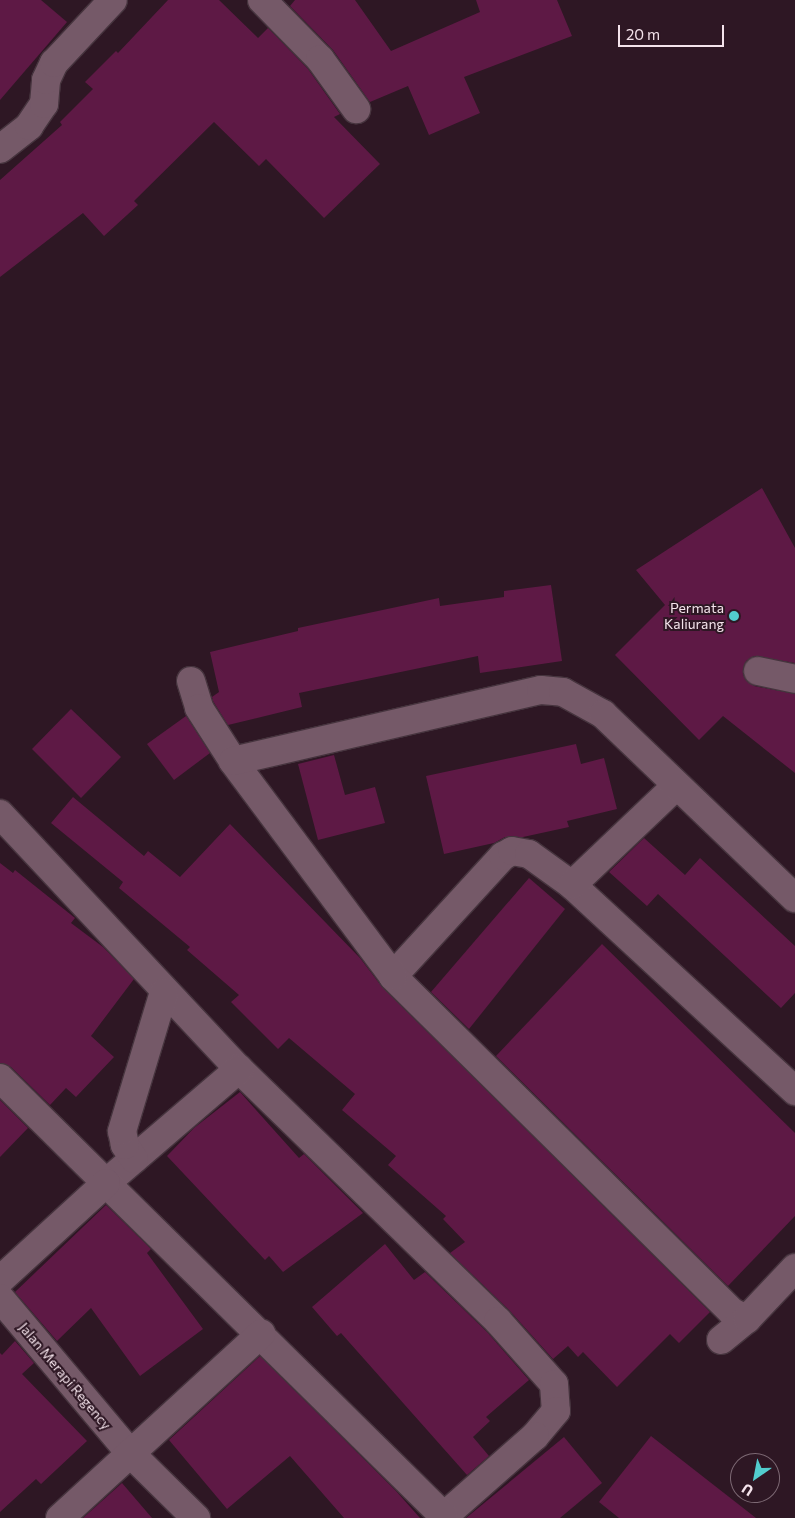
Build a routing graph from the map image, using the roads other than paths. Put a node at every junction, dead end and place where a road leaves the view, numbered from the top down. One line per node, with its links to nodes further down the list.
1 (113, 0): 4 (street)
2 (262, 0): 3 (street)
3 (356, 109)
4 (0, 150)
5 (758, 671): 7 (street)
6 (192, 680): 8 (street)
7 (795, 680)
8 (233, 761): 9 (street); 13 (street)
9 (676, 786): 11 (street); 12 (street)
10 (0, 814): 14 (street)
11 (572, 885): 13 (street); 17 (street)
12 (795, 898)
13 (393, 976): 23 (street)
14 (164, 992): 15 (street); 18 (street)
15 (239, 1069): 18 (street); 27 (street)
16 (0, 1078): 19 (street)
17 (795, 1091)
18 (134, 1159): 19 (street)
19 (106, 1183): 21 (street); 24 (street)
20 (795, 1268): 23 (street)
21 (0, 1280)
22 (0, 1298): 26 (street, Jalan Merapi Regency)
23 (747, 1319): 25 (street)
24 (261, 1334): 26 (street); 27 (street)
25 (721, 1340)
26 (130, 1453): 28 (street); 29 (street, Jalan Merapi Regency)
27 (443, 1517)
28 (60, 1518)
29 (196, 1518)

